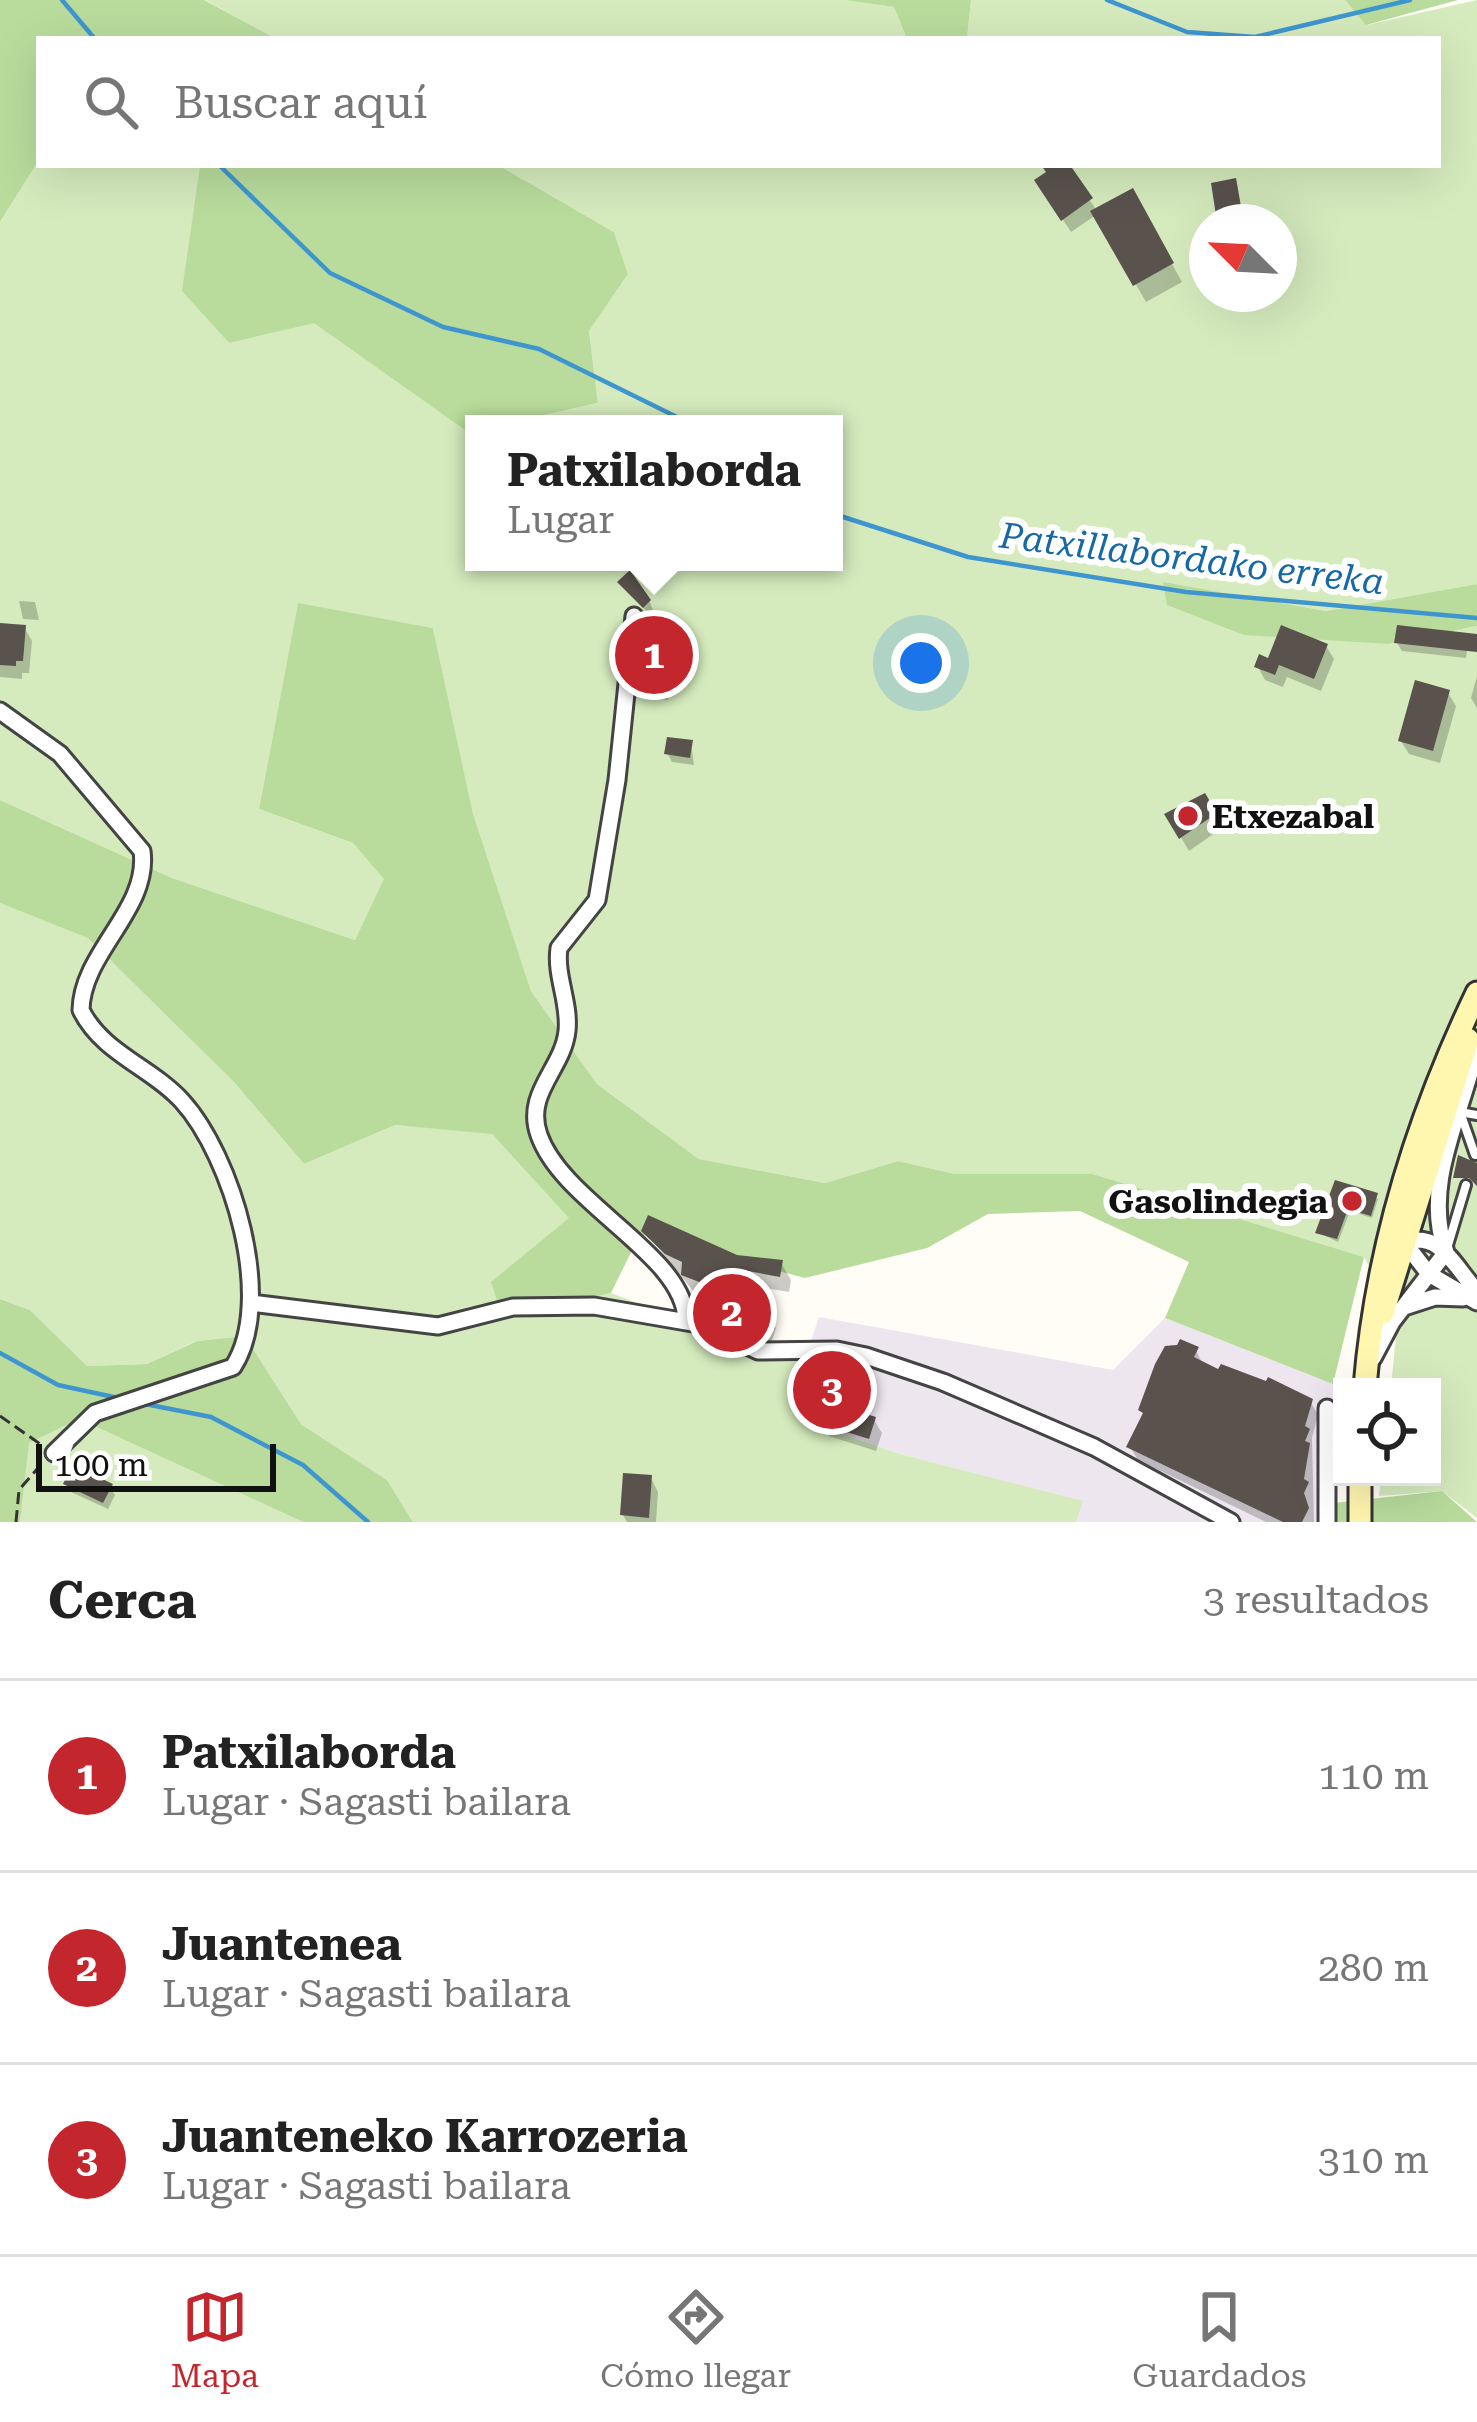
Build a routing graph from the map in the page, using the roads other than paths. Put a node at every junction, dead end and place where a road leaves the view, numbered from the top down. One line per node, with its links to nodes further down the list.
1 (634, 616): 17 (street)
2 (0, 710): 15 (street)
3 (1477, 993): 7 (main road)
4 (1477, 1004): 10 (main road)
5 (1477, 1046): 6 (street)
6 (1468, 1114): 8 (lane); 11 (street)
7 (1414, 1155): 10 (main road); 12 (main road)
8 (1475, 1155)
9 (1466, 1185): 11 (lane)
10 (1404, 1242): 11 (street); 12 (main road); 13 (street); 19 (main road)
11 (1446, 1252): 13 (street); 14 (street)
12 (1380, 1264): 18 (main road)
13 (1429, 1274): 14 (street); 16 (street)
14 (1476, 1298): 16 (street)
15 (251, 1303): 17 (street); 22 (street)
16 (1402, 1308): 20 (street)
17 (686, 1321): 24 (street)
18 (1366, 1378)
19 (1367, 1378)
20 (1367, 1378)
21 (1328, 1408): 25 (street)
22 (54, 1454)
23 (1360, 1486): 26 (main road)
24 (1231, 1522)
25 (1327, 1522)
26 (1360, 1522)

